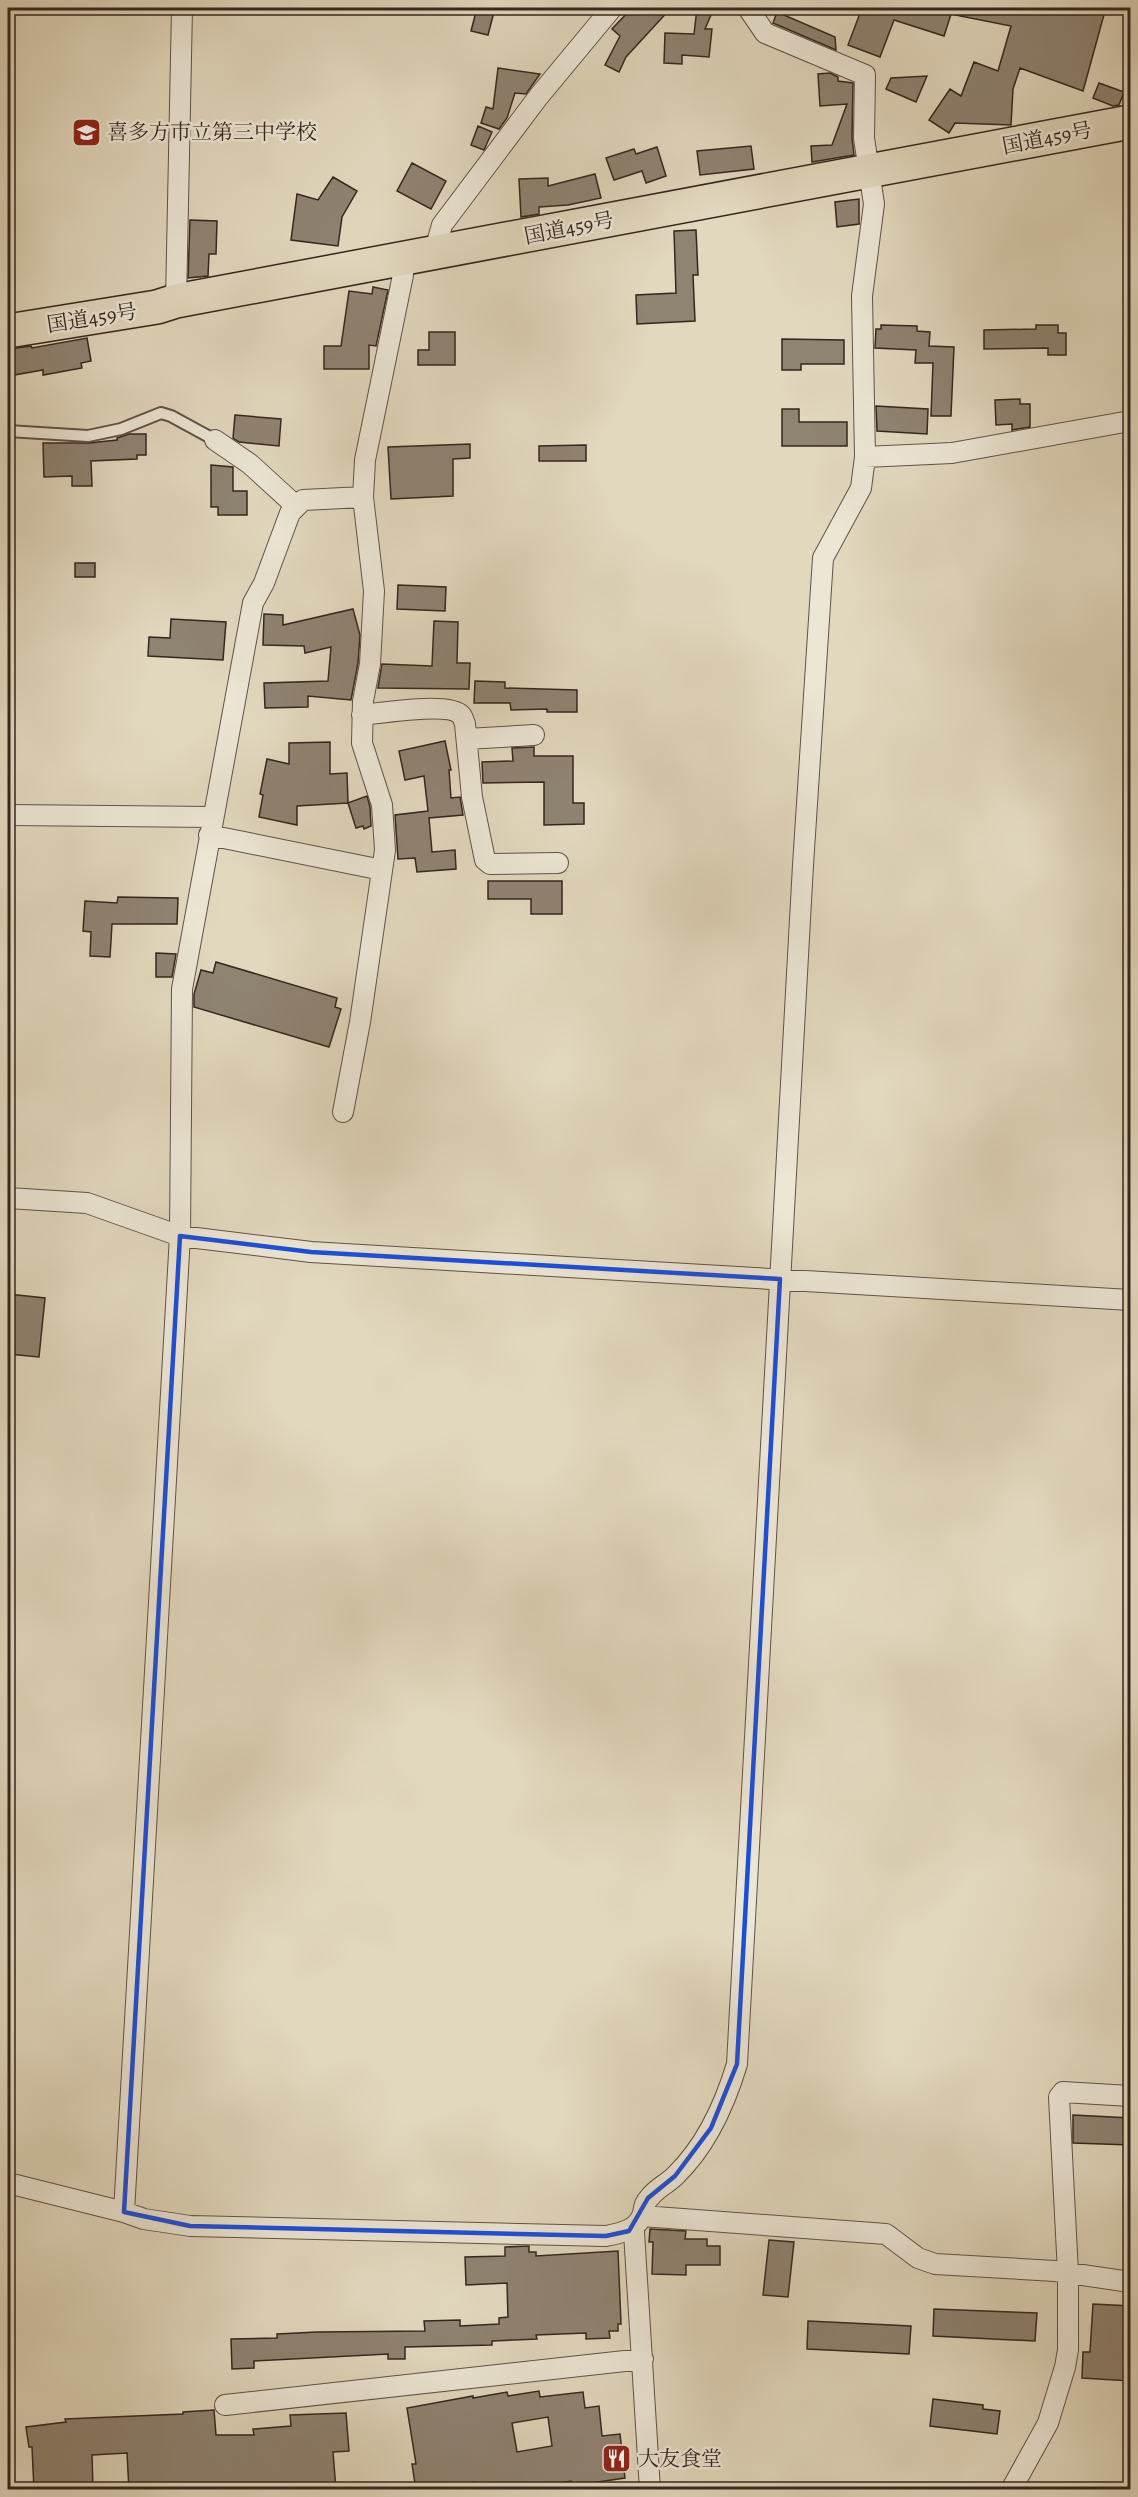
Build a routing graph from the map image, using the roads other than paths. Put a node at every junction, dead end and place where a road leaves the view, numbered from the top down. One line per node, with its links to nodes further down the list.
1 (182, 8): 7 (street)
2 (612, 8): 6 (street)
3 (748, 8): 5 (street)
4 (1131, 122): 5 (highway, 国道459号)
5 (868, 171): 6 (highway, 国道459号); 12 (street)
6 (419, 257): 7 (highway, 国道459号); 13 (street)
7 (177, 301): 8 (highway, 国道459号)
8 (8, 331)
9 (1131, 421): 12 (street)
10 (8, 431): 11 (lane)
11 (214, 440): 14 (street)
12 (865, 457): 25 (street)
13 (363, 497): 14 (street); 15 (street)
14 (296, 506): 19 (street)
15 (362, 715): 17 (street); 21 (street)
16 (534, 735): 17 (street)
17 (467, 739): 20 (street)
18 (8, 815): 19 (street)
19 (211, 826): 21 (street); 24 (street)
20 (558, 863)
21 (382, 870): 22 (street)
22 (343, 1112)
23 (8, 1198): 24 (street)
24 (180, 1236): 25 (street); 29 (street)
25 (780, 1279): 26 (street); 30 (street)
26 (1131, 1300)
27 (1131, 2096): 32 (street)
28 (8, 2183): 29 (street)
29 (124, 2212): 31 (street)
30 (642, 2216): 31 (street); 32 (street)
31 (629, 2231): 34 (street)
32 (1068, 2273): 33 (street); 37 (street)
33 (1131, 2282)
34 (643, 2359): 35 (street); 36 (street)
35 (225, 2405)
36 (650, 2490)
37 (1011, 2490)

